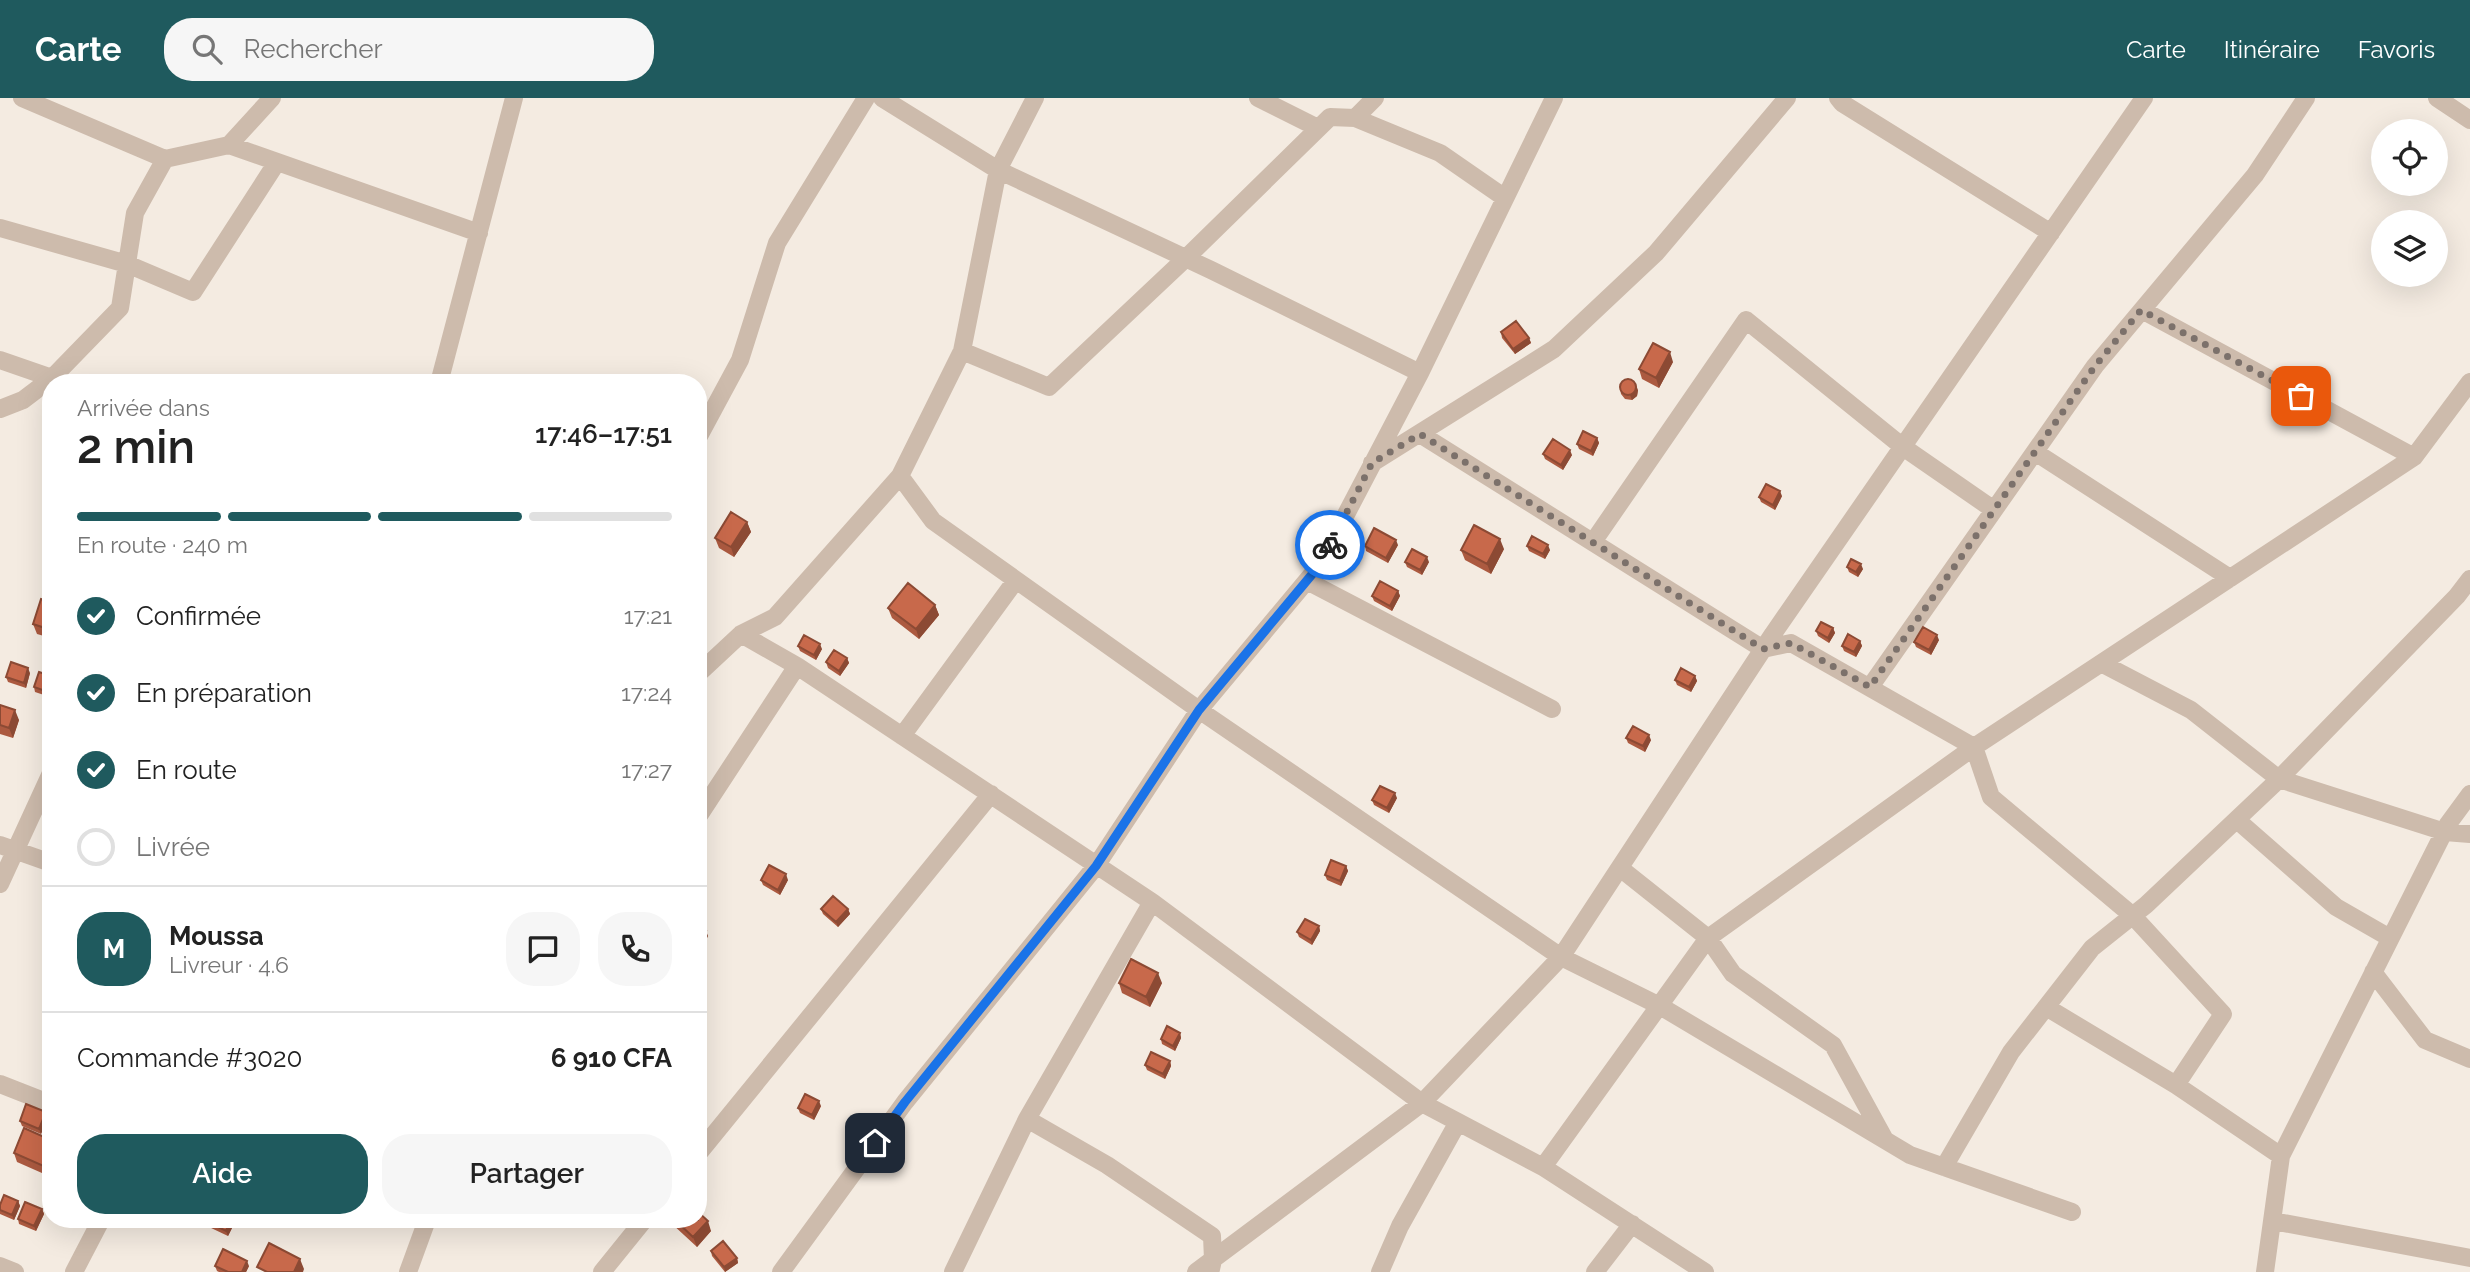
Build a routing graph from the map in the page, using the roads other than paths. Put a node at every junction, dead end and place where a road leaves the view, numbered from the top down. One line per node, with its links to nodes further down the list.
1 (22, 98): 19 (street)
2 (272, 98): 18 (street)
3 (514, 98): 24 (street)
4 (866, 98): 38 (street)
5 (882, 98): 21 (street)
6 (1035, 98): 21 (street)
7 (1258, 98): 17 (street)
8 (1375, 98): 15 (street)
9 (1554, 98): 22 (street)
10 (1787, 98): 39 (street)
11 (1838, 98): 25 (street)
12 (2144, 98): 25 (street)
13 (2306, 98): 28 (street)
14 (2437, 98): 16 (street)
15 (1355, 118): 17 (street); 22 (street)
16 (2470, 120)
17 (1318, 128): 26 (street)
18 (229, 145): 19 (street); 20 (street)
19 (165, 159): 27 (street)
20 (277, 162): 24 (street); 27 (street)
21 (998, 170): 26 (street); 29 (street)
22 (1505, 198): 31 (street)
23 (0, 228): 27 (street)
24 (479, 233): 33 (street)
25 (2051, 233): 40 (street)
26 (1186, 258): 29 (street); 31 (street)
27 (127, 264): 32 (street)
28 (2141, 310): 41 (street); 42 (street)
29 (962, 351): 44 (street)
30 (0, 360): 34 (street)
31 (1420, 373): 43 (street)
32 (56, 374)
33 (441, 374)
34 (42, 375)
35 (2470, 382): 42 (street)
36 (42, 386): 37 (street)
37 (0, 409)
38 (707, 421)
39 (1420, 434): 43 (street); 46 (street)
40 (1903, 447): 45 (street); 46 (street); 52 (street)
41 (2035, 452): 45 (street); 47 (street)
42 (2414, 457): 47 (street)
43 (1372, 463): 50 (street)
44 (900, 476): 49 (street); 51 (street)
45 (1994, 510): 56 (street)
46 (1593, 542): 52 (street)
47 (2230, 578): 53 (street)
48 (2470, 579): 61 (street)
49 (1016, 580): 58 (street); 59 (street)
50 (1307, 581): 57 (street); 58 (street)
51 (741, 634): 54 (street); 55 (street)
52 (1763, 649): 56 (street); 72 (street)
53 (2101, 663): 60 (street); 61 (street)
54 (707, 666)
55 (797, 666): 59 (street); 65 (street)
56 (1870, 687): 60 (street)
57 (1552, 709)
58 (1199, 710): 71 (street); 78 (street)
59 (902, 736): 63 (street)
60 (1974, 747): 75 (street); 76 (street)
61 (2279, 779): 66 (street); 67 (street)
62 (42, 789): 69 (street)
63 (991, 794): 71 (street); 90 (street)
64 (2470, 794): 67 (street)
65 (707, 803)
66 (2237, 820): 75 (street); 77 (street)
67 (2445, 832): 68 (street); 77 (street)
68 (2470, 834)
69 (7, 848): 70 (street); 73 (street)
70 (42, 860)
71 (1096, 866): 74 (street); 107 (street)
72 (1620, 868): 76 (street); 78 (street)
73 (0, 884)
74 (1152, 902): 86 (street); 87 (street)
75 (2133, 916): 81 (street); 84 (street)
76 (1708, 938): 80 (street); 89 (street)
77 (2390, 938): 79 (street)
78 (1561, 957): 80 (street); 86 (street)
79 (2373, 972): 82 (street); 91 (street)
80 (1660, 1006): 89 (street); 92 (street)
81 (2046, 1007): 84 (street); 93 (street)
82 (2470, 1059)
83 (0, 1084): 85 (street)
84 (2176, 1085): 91 (street)
85 (42, 1100)
86 (1422, 1103): 88 (street); 102 (street)
87 (1027, 1118): 102 (street); 108 (street)
88 (1458, 1122): 92 (street); 110 (street)
89 (1885, 1140): 93 (street)
90 (707, 1143)
91 (2281, 1156): 95 (street)
92 (1543, 1167): 96 (street)
93 (1944, 1167): 94 (street)
94 (2072, 1212)
95 (2273, 1221): 100 (street); 113 (street)
96 (1632, 1224): 111 (street); 112 (street)
97 (98, 1228): 104 (street)
98 (425, 1228): 105 (street)
99 (638, 1228): 106 (street)
100 (2470, 1258)
101 (0, 1266): 103 (street)
102 (1211, 1266): 109 (street)
103 (15, 1272)
104 (75, 1272)
105 (408, 1272)
106 (602, 1272)
107 (780, 1272)
108 (953, 1272)
109 (1196, 1272)
110 (1380, 1272)
111 (1595, 1272)
112 (1706, 1272)
113 (2265, 1272)

